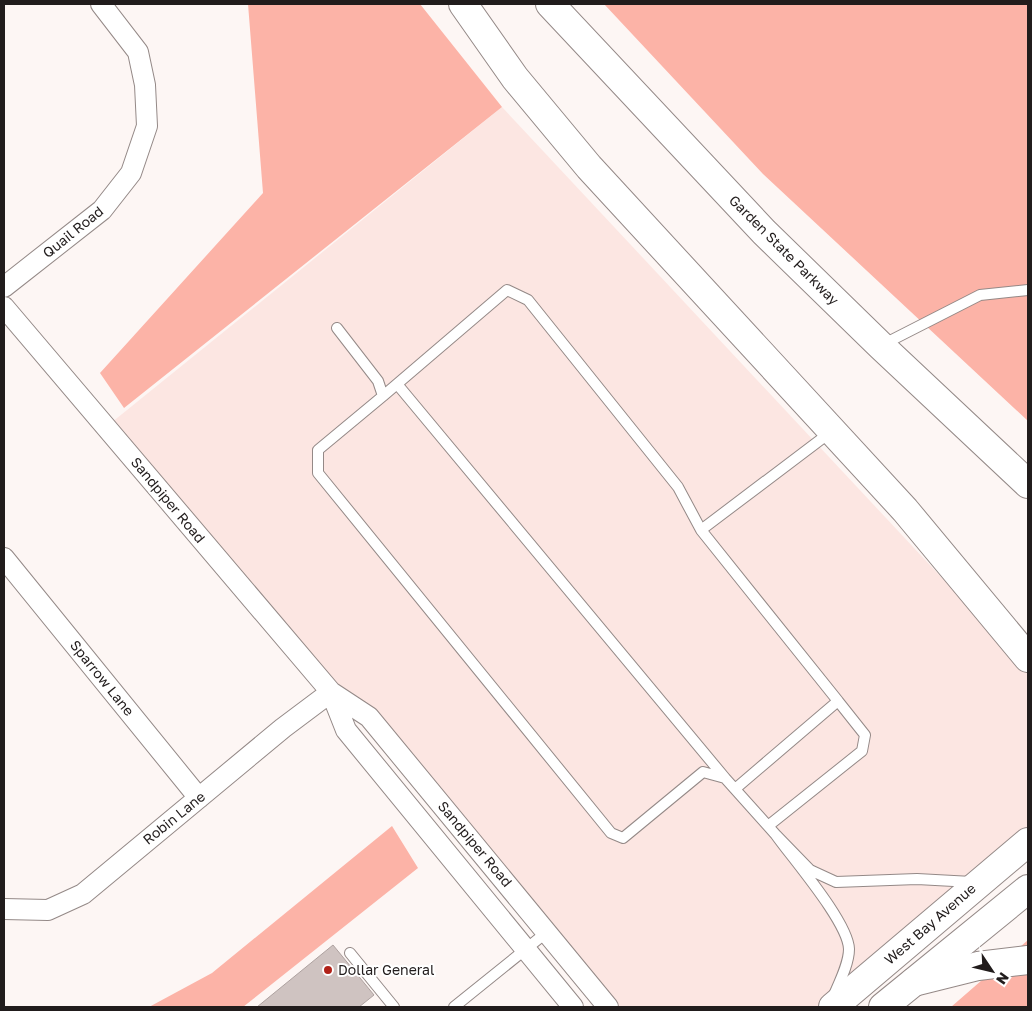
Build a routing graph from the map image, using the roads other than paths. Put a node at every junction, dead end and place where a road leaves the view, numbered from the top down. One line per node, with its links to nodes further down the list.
1 (101, 4): 4 (street, Quail Road)
2 (462, 4): 11 (main road)
3 (550, 4): 8 (main road, Garden State Parkway)
4 (4, 287)
5 (1028, 290): 8 (lane)
6 (4, 307): 16 (street, Sandpiper Road)
7 (338, 328): 10 (lane)
8 (881, 346): 12 (main road, Garden State Parkway)
9 (397, 384): 10 (lane); 13 (lane); 18 (lane)
10 (383, 396): 18 (lane)
11 (832, 430): 13 (lane); 15 (main road)
12 (1028, 484)
13 (701, 530): 17 (lane)
14 (4, 558): 20 (street, Sparrow Lane)
15 (1028, 658)
16 (331, 692): 20 (street, Robin Lane); 27 (street, Sandpiper Road); 28 (street, Sandpiper Road)
17 (838, 701): 19 (lane); 21 (lane)
18 (725, 778): 19 (lane)
19 (735, 789): 21 (lane)
20 (199, 798): 26 (street, Robin Lane)
21 (768, 826): 22 (lane)
22 (776, 835): 24 (lane); 36 (lane)
23 (1028, 842): 24 (main road, West Bay Avenue)
24 (978, 882): 37 (main road, West Bay Avenue)
25 (1028, 889): 31 (main road)
26 (4, 909)
27 (547, 932): 28 (lane); 35 (street, Sandpiper Road)
28 (526, 949): 33 (lane); 34 (street, Sandpiper Road)
29 (350, 954): 32 (lane)
30 (1028, 960): 31 (main road)
31 (914, 982): 38 (main road)
32 (394, 1007)
33 (454, 1007)
34 (573, 1007)
35 (608, 1007)
36 (828, 1007)
37 (833, 1007)
38 (883, 1007)

